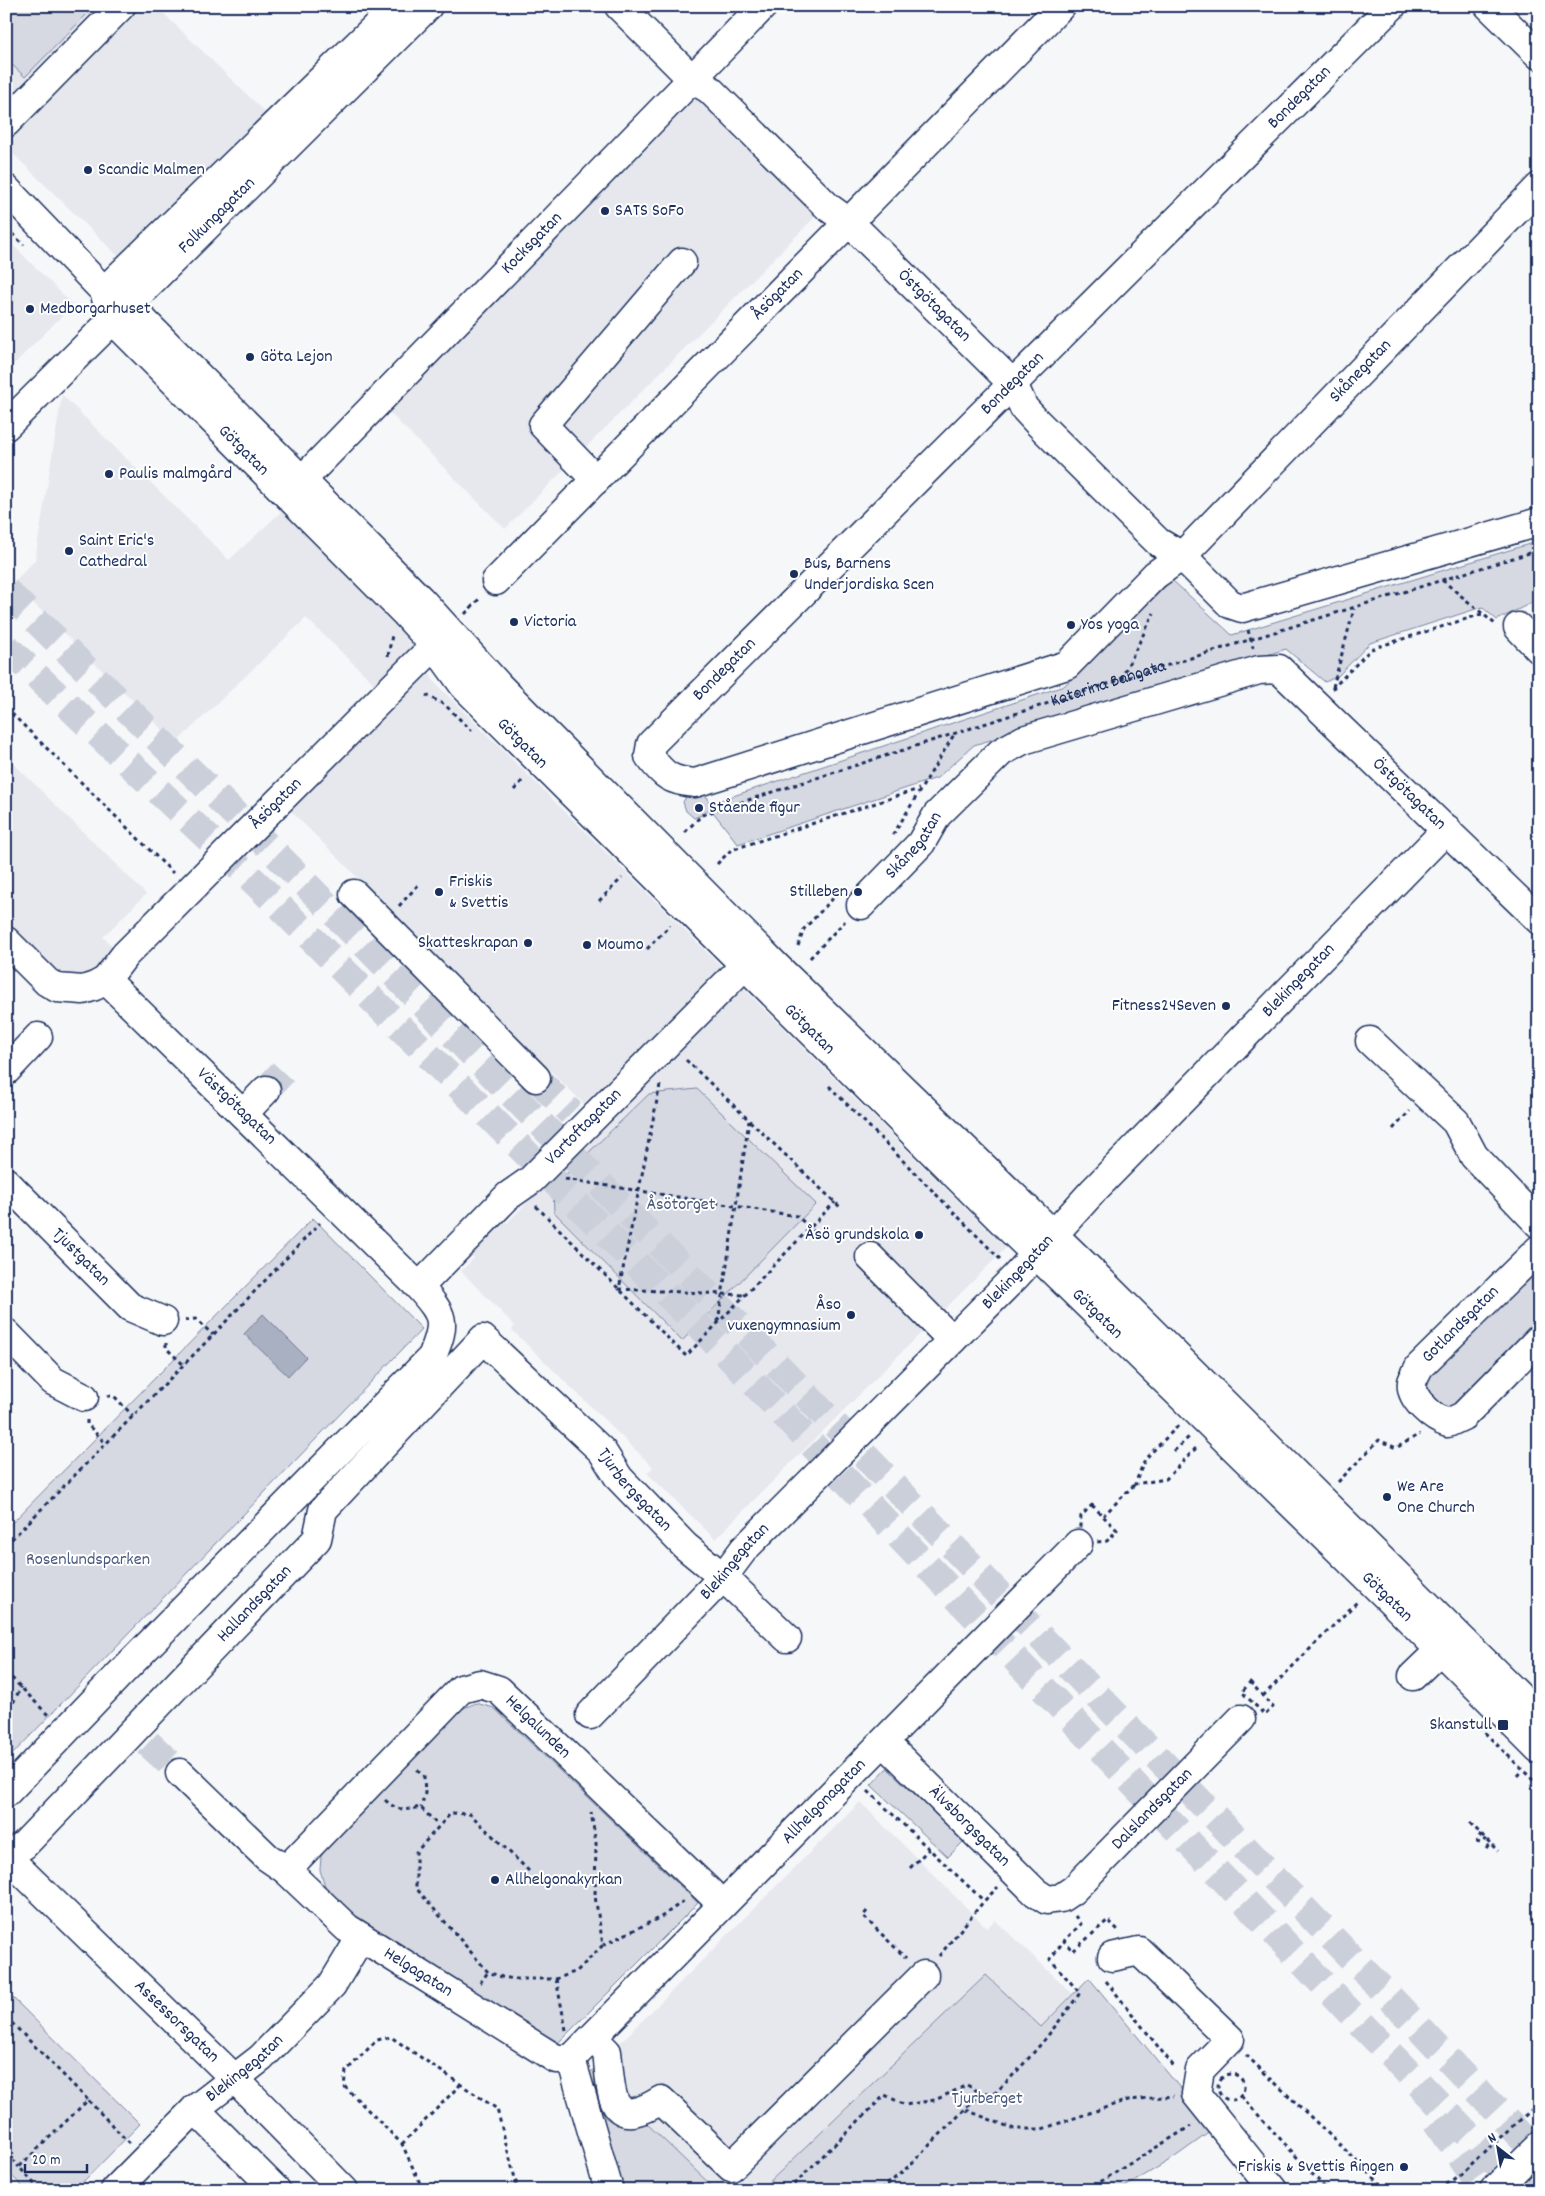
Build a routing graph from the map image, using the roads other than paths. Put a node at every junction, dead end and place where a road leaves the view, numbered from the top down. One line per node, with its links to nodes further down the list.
1 (120, 6): 11 (street)
2 (397, 6): 16 (street, Folkungagatan)
3 (428, 6): 16 (street, Folkungagatan)
4 (619, 6): 10 (street, Östgötagatan)
5 (763, 6): 10 (street, Kocksgatan)
6 (1060, 6): 14 (street, Åsögatan)
7 (1392, 6): 17 (street, Bondegatan)
8 (1489, 6): 9 (street)
9 (1539, 56)
10 (693, 80): 14 (street, Östgötagatan); 19 (street, Kocksgatan)
11 (6, 123)
12 (1539, 187): 22 (street, Skånegatan)
13 (6, 189): 16 (street, Götgatan)
14 (850, 223): 17 (street, Östgötagatan); 20 (street, Åsögatan)
15 (682, 262): 20 (street)
16 (114, 305): 18 (street, Folkungagatan); 19 (street, Götgatan); 25 (street, Götgatan)
17 (1013, 384): 22 (street, Östgötagatan); 30 (street, Bondegatan)
18 (6, 426)
19 (302, 480): 25 (street, Götgatan)
20 (596, 480): 23 (street, Åsögatan)
21 (1539, 522): 22 (street, Östgötagatan)
22 (1182, 556): 27 (street, Skånegatan)
23 (496, 582)
24 (1518, 627): 26 (street)
25 (442, 638): 36 (street, Götgatan); 37 (street, Åsögatan); 46 (street, Götgatan)
26 (1539, 648)
27 (1067, 665): 30 (street, Katarina Bangata)
28 (1269, 669): 29 (street, Katarina Bangata); 31 (street, Östgötagatan)
29 (1023, 740): 33 (street, Skånegatan)
30 (657, 766)
31 (1447, 829): 34 (street, Östgötagatan); 46 (street, Blekingegatan)
32 (354, 894): 41 (street)
33 (861, 905)
34 (1539, 920)
35 (6, 941): 37 (street)
36 (746, 964): 46 (street, Götgatan); 49 (street, Vartoftagatan)
37 (106, 980): 43 (street, Västgötagatan)
38 (38, 1037): 40 (street)
39 (1370, 1041): 45 (street)
40 (6, 1071)
41 (536, 1078)
42 (266, 1090): 43 (street)
43 (243, 1114): 49 (street, Västgötagatan)
44 (6, 1182): 50 (street, Tjustgatan)
45 (1539, 1224)
46 (1044, 1245): 54 (street, Blekingegatan); 59 (street, Götgatan); 62 (street, Götgatan)
47 (1539, 1249): 53 (street, Gotlandsgatan)
48 (870, 1258): 54 (street)
49 (419, 1287): 67 (street, Västgötagatan)
50 (163, 1321)
51 (6, 1333): 55 (street)
52 (483, 1339): 57 (street, Tjurbergsgatan); 68 (street, Hallandsgatan)
53 (1539, 1339)
54 (952, 1340): 57 (street, Blekingegatan)
55 (84, 1397)
56 (1078, 1544): 64 (street, Allhelgonagatan)
57 (723, 1577): 58 (street, Tjurbergsgatan); 61 (street, Blekingegatan)
58 (787, 1638)
59 (1440, 1650): 60 (street); 65 (street, Götgatan)
60 (1413, 1676)
61 (590, 1714)
62 (1539, 1716)
63 (1241, 1718): 71 (street, Dalslandsgatan)
64 (884, 1742): 70 (street, Allhelgonagatan); 71 (street, Älvsborgsgatan)
65 (1539, 1749)
66 (180, 1773): 69 (street, Helgagatan)
67 (6, 1793)
68 (6, 1856): 77 (street, Assessorsgatan)
69 (286, 1870): 70 (street, Helgalunden); 72 (street, Helgagatan)
70 (713, 1895): 75 (street, Allhelgonagatan)
71 (1061, 1898)
72 (361, 1937): 76 (street, Helgagatan); 77 (street, Blekingegatan)
73 (1112, 1957): 84 (street)
74 (924, 1975): 75 (street)
75 (592, 2038): 76 (street, Allhelgonagatan)
76 (571, 2059): 83 (street)
77 (234, 2078): 78 (street, Blekingegatan); 82 (street, Assessorsgatan)
78 (196, 2108): 80 (street, Blekingegatan); 81 (street)
79 (1539, 2146): 85 (street)
80 (115, 2190)
81 (276, 2190)
82 (344, 2190)
83 (609, 2190)
84 (1273, 2190)
85 (1494, 2190)

